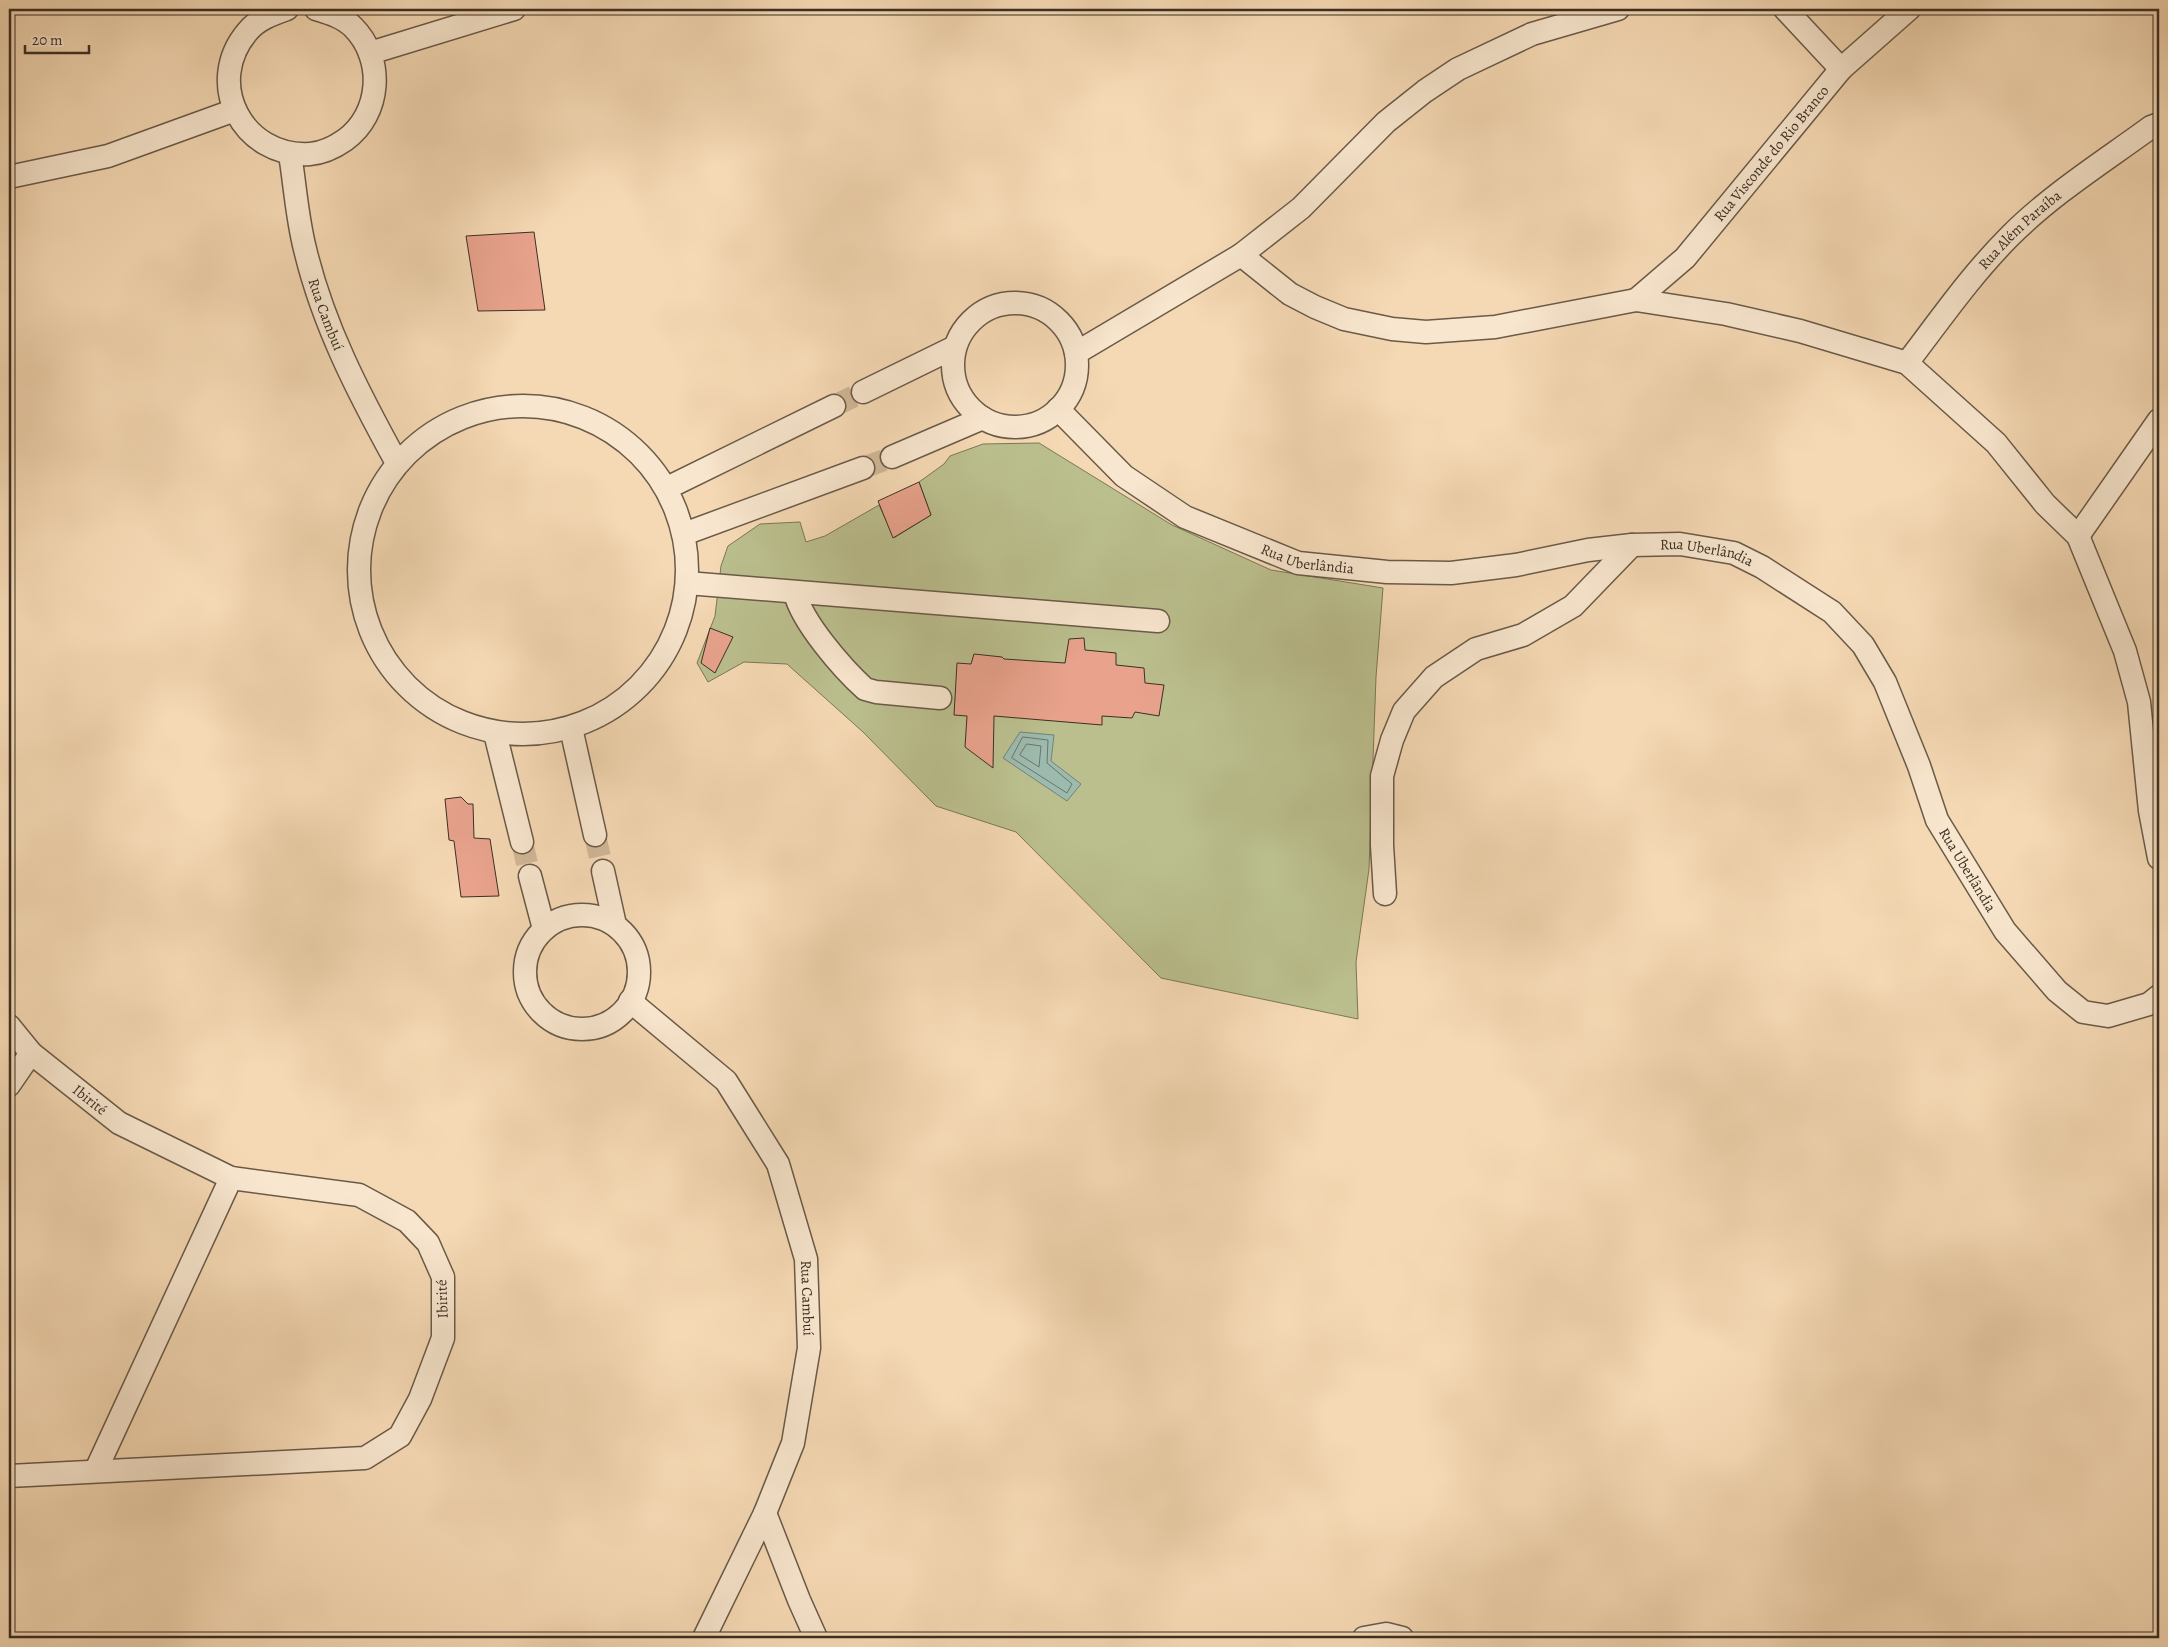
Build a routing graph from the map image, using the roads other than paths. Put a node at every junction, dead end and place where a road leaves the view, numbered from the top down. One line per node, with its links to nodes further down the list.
1 (287, 9): 9 (street)
2 (316, 9): 7 (street)
3 (514, 9): 7 (street)
4 (1618, 9): 13 (street)
5 (1785, 9): 8 (street)
6 (1909, 9): 8 (street, Rua Visconde do Rio Branco)
7 (370, 53): 11 (street)
8 (1841, 69): 14 (street, Rua Visconde do Rio Branco)
9 (235, 110): 11 (street); 12 (street)
10 (2156, 124): 17 (street, Rua Além Paraíba)
11 (290, 154): 24 (street, Rua Cambuí)
12 (9, 177)
13 (1241, 255): 14 (street); 16 (street)
14 (1636, 300): 17 (street)
15 (955, 347): 16 (street); 18 (street); 21 (street)
16 (1076, 353): 20 (street)
17 (1907, 363): 28 (street)
18 (863, 392)
19 (834, 406): 26 (street)
20 (1058, 409): 21 (street); 29 (street, Rua Uberlândia)
21 (983, 418): 23 (street)
22 (2159, 420): 28 (street)
23 (892, 456)
24 (397, 463): 26 (street); 35 (street)
25 (863, 468): 27 (street)
26 (667, 488): 27 (street)
27 (684, 534): 30 (street)
28 (2078, 536): 38 (street)
29 (1632, 545): 41 (street); 44 (street, Rua Uberlândia)
30 (687, 583): 31 (street); 34 (street)
31 (795, 592): 32 (street); 33 (street)
32 (1158, 621)
33 (940, 698)
34 (571, 728): 35 (street); 36 (street)
35 (494, 733): 37 (street)
36 (595, 835)
37 (522, 842)
38 (2159, 858)
39 (603, 871): 42 (street)
40 (530, 876): 43 (street)
41 (1385, 894)
42 (615, 925): 43 (street); 45 (street)
43 (544, 929): 45 (street)
44 (2159, 996)
45 (630, 1001): 52 (street, Rua Cambuí)
46 (9, 1026): 47 (street, Ibirité)
47 (32, 1053): 48 (street); 49 (street, Ibirité)
48 (9, 1085)
49 (231, 1178): 50 (street); 50 (street, Ibirité)
50 (96, 1470): 51 (street, Ibirité)
51 (9, 1476)
52 (765, 1512): 53 (street, Rua Cambuí); 54 (street)
53 (704, 1638)
54 (816, 1638)
55 (1364, 1638): 56 (street)
56 (1402, 1638)

